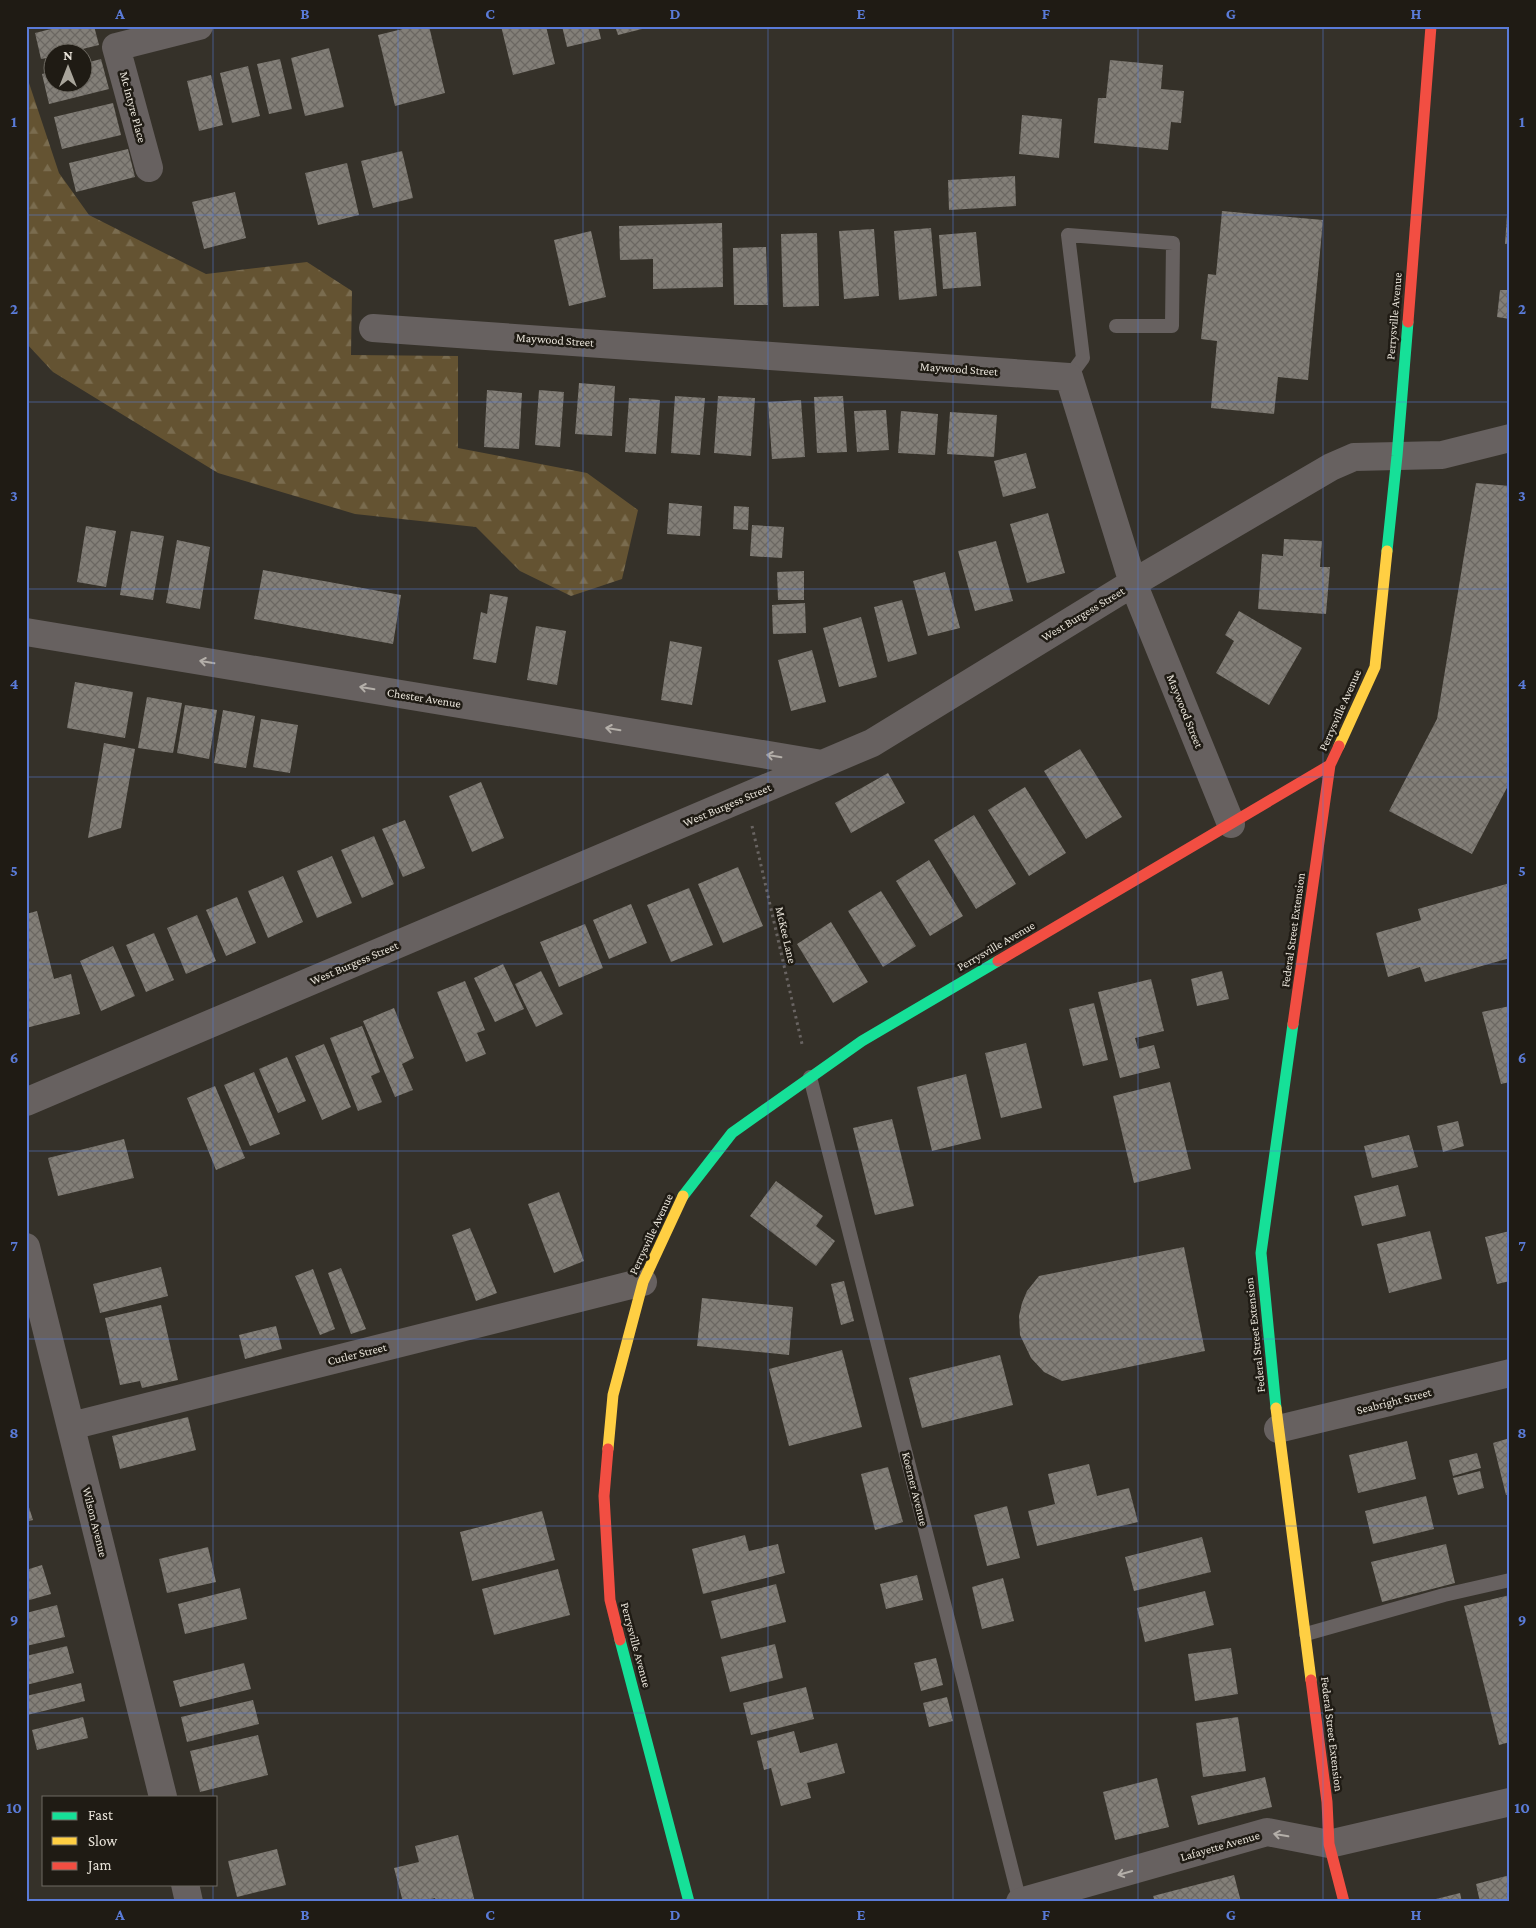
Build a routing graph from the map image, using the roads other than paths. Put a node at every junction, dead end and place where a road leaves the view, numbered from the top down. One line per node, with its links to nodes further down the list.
1 (199, 26): 3 (street, Mc Intyre Place)
2 (1431, 26): 8 (main road, Perrysville Avenue)
3 (149, 168)
4 (1116, 326): 6 (lane)
5 (374, 328): 6 (street, Maywood Street)
6 (1069, 377): 9 (street, Maywood Street)
7 (1510, 438): 8 (street, West Burgess Street)
8 (1397, 456): 9 (street, West Burgess Street); 12 (main road, Perrysville Avenue)
9 (1133, 583): 11 (street, West Burgess Street); 13 (street, Maywood Street)
10 (26, 632): 11 (street, Chester Avenue, one-way to 10)
11 (822, 764): 15 (street, West Burgess Street)
12 (1330, 766): 13 (main road, Perrysville Avenue); 20 (main road, Federal Street Extension)
13 (1231, 824): 14 (main road, Perrysville Avenue)
14 (810, 1077): 17 (main road, Perrysville Avenue); 29 (lane, Koerner Avenue)
15 (26, 1102)
16 (26, 1246): 19 (street, Wilson Avenue)
17 (643, 1282): 19 (street, Cutler Street); 28 (main road, Perrysville Avenue)
18 (1510, 1373): 20 (street, Seabright Street)
19 (71, 1426): 23 (street, Wilson Avenue)
20 (1278, 1429): 22 (main road, Federal Street Extension)
21 (1510, 1580): 22 (lane)
22 (1306, 1634): 25 (main road, Federal Street Extension)
23 (163, 1796)
24 (1510, 1802): 25 (street, Lafayette Avenue)
25 (1329, 1844): 29 (street, Lafayette Avenue, one-way to 29); 30 (main road, Federal Street Extension)
26 (185, 1886): 27 (street)
27 (189, 1902)
28 (689, 1902)
29 (1020, 1902)
30 (1344, 1902)

